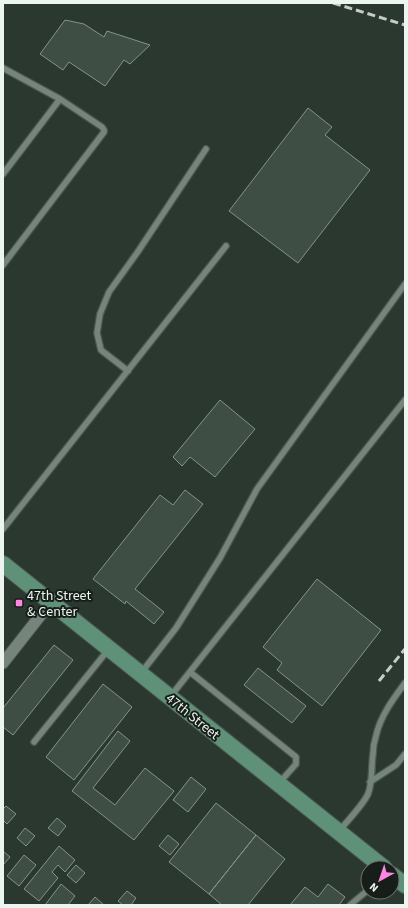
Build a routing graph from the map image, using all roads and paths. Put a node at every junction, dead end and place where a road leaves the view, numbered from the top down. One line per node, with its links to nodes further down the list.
1 (3, 68): 2 (lane)
2 (60, 99): 4 (lane); 6 (lane)
3 (206, 149): 8 (lane)
4 (3, 174)
5 (226, 246): 8 (lane)
6 (3, 266)
7 (405, 284): 16 (lane)
8 (128, 371): 10 (lane)
9 (405, 400): 15 (lane)
10 (3, 529)
11 (3, 564): 12 (main road, 47th Street)
12 (51, 602): 13 (main road, 47th Street); 14 (street)
13 (109, 648): 16 (main road, 47th Street); 19 (lane)
14 (3, 663)
15 (190, 672): 18 (lane); 22 (lane)
16 (140, 673): 18 (main road, 47th Street)
17 (405, 683): 21 (lane)
18 (170, 697): 22 (main road, 47th Street)
19 (34, 742)
20 (405, 754): 21 (lane)
21 (370, 782): 23 (lane)
22 (278, 784): 23 (main road, 47th Street)
23 (338, 832): 24 (main road, 47th Street)
24 (374, 860)
25 (360, 897): 26 (lane)
26 (350, 905)

